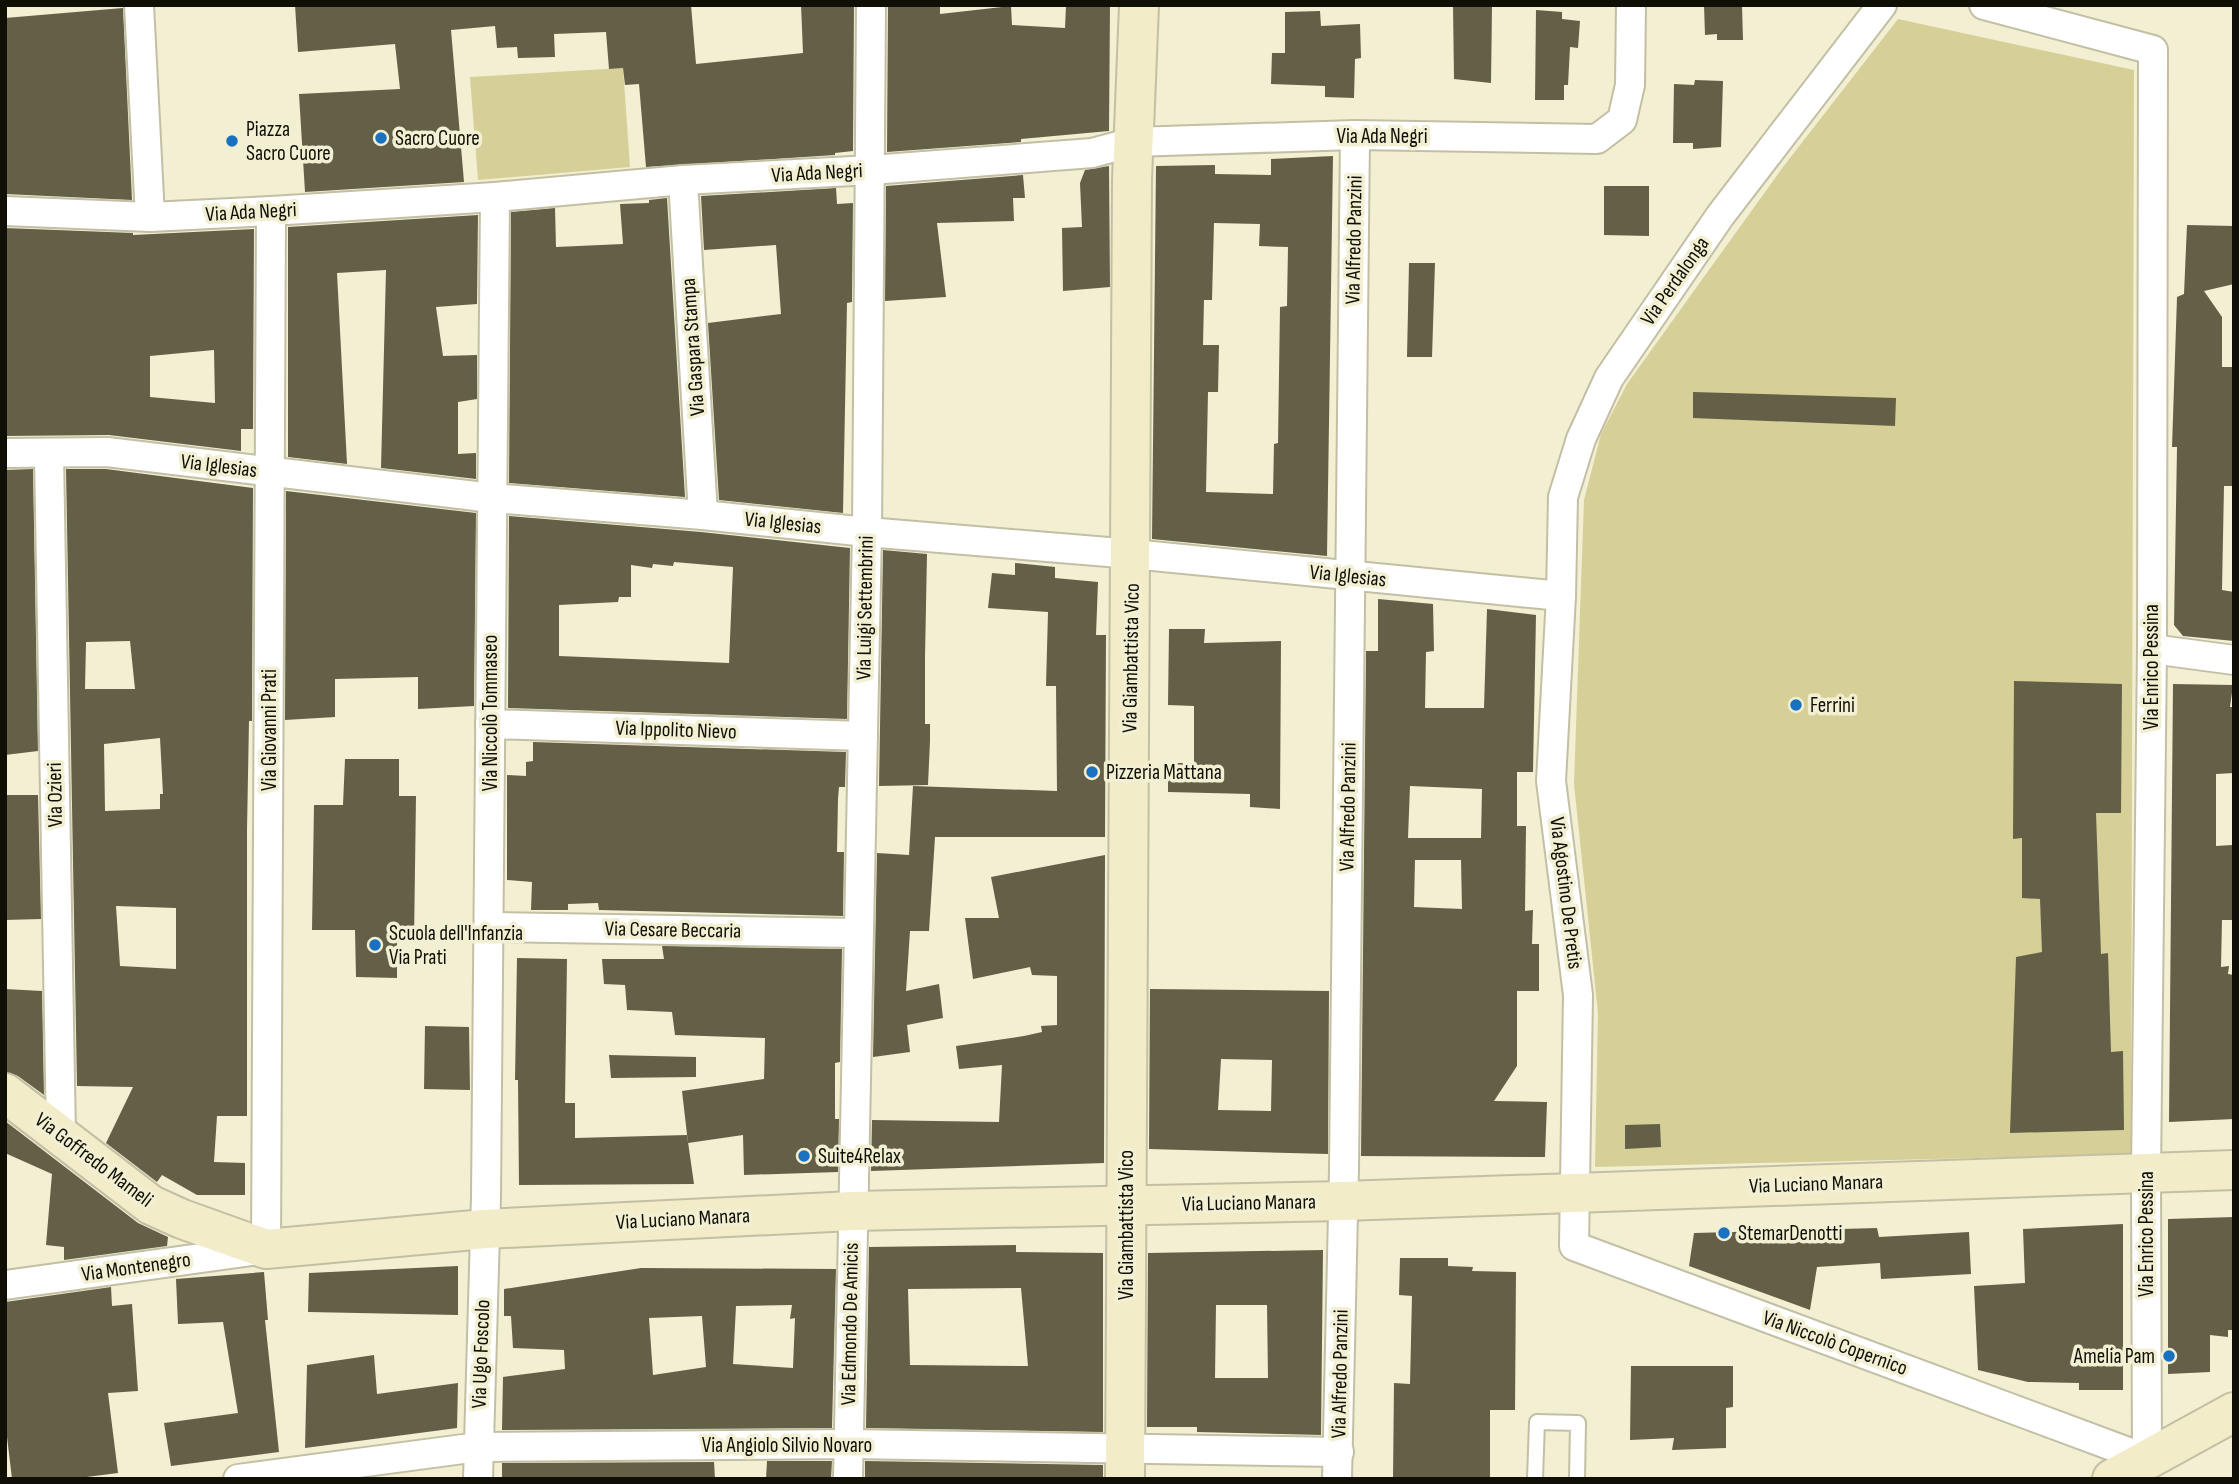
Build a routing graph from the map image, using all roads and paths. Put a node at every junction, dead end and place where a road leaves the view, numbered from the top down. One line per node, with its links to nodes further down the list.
1 (139, 5): 14 (street)
2 (871, 5): 9 (street, Via Luigi Settembrini)
3 (1139, 5): 8 (street, Via Giambattista Vico)
4 (1630, 5): 7 (street, Via Ada Negri)
5 (1882, 5): 23 (street, Via Perdalonga)
6 (1984, 5): 24 (street, Via Enrico Pessina)
7 (1355, 135): 8 (street, Via Ada Negri); 22 (street, Via Alfredo Panzini)
8 (1133, 142): 9 (street, Via Ada Negri); 21 (street, Via Giambattista Vico)
9 (871, 170): 10 (street, Via Ada Negri); 20 (street, Via Luigi Settembrini)
10 (683, 180): 11 (street, Via Ada Negri); 19 (street, Via Gaspara Stampa)
11 (495, 197): 13 (street, Via Ada Negri); 18 (street, Via Niccolò Tommaseo)
12 (5, 211): 14 (street, Via Ada Negri)
13 (271, 211): 14 (street, Via Ada Negri); 17 (street, Via Giovanni Prati)
14 (150, 216)
15 (5, 453): 16 (street, Via Iglesias)
16 (49, 453): 17 (street, Via Iglesias); 31 (street, Via Ozieri)
17 (271, 472): 18 (street, Via Iglesias); 39 (street, Via Giovanni Prati)
18 (492, 498): 19 (street, Via Iglesias); 26 (street, Via Niccolò Tommaseo)
19 (703, 515): 20 (street, Via Iglesias)
20 (867, 532): 21 (street, Via Iglesias); 27 (street, Via Luigi Settembrini)
21 (1132, 554): 22 (street, Via Iglesias); 36 (street, Via Giambattista Vico)
22 (1351, 576): 23 (street, Via Iglesias); 35 (street, Via Alfredo Panzini)
23 (1561, 596): 34 (street, Via Agostino De Pretis)
24 (2152, 649): 25 (street); 33 (street, Via Enrico Pessina)
25 (2234, 660)
26 (490, 724): 27 (street, Via Ippolito Nievo); 28 (street, Via Niccolò Tommaseo)
27 (863, 736): 29 (street, Via Luigi Settembrini)
28 (488, 927): 29 (street, Via Cesare Beccaria); 38 (street, Via Niccolò Tommaseo)
29 (858, 933): 37 (street, Via Luigi Settembrini)
30 (5, 1093): 31 (street, Via Goffredo Mameli)
31 (61, 1137): 39 (street, Via Goffredo Mameli)
32 (2234, 1170): 33 (street, Via Luciano Manara)
33 (2146, 1174): 34 (street, Via Luciano Manara); 44 (street, Via Enrico Pessina)
34 (1575, 1191): 35 (street, Via Luciano Manara); 44 (street, Via Niccolò Copernico)
35 (1343, 1201): 36 (street, Via Luciano Manara); 46 (street, Via Alfredo Panzini)
36 (1128, 1204): 37 (street, Via Luciano Manara); 45 (street, Via Giambattista Vico)
37 (852, 1211): 38 (street, Via Luciano Manara); 42 (street, Via Edmondo De Amicis)
38 (485, 1229): 39 (street, Via Luciano Manara); 43 (street, Via Ugo Foscolo)
39 (266, 1249): 40 (street, Via Montenegro)
40 (5, 1285)
41 (2231, 1417): 44 (street)
42 (849, 1444): 43 (street, Via Angiolo Silvio Novaro); 45 (street, Via Angiolo Silvio Novaro); 49 (street, Via Edmondo De Amicis)
43 (478, 1447): 47 (street, Via Angiolo Silvio Novaro); 48 (street, Via Ugo Foscolo)
44 (2147, 1459): 52 (street)
45 (1125, 1463): 46 (street, Via Angiolo Silvio Novaro)
46 (1338, 1466)
47 (238, 1479)
48 (478, 1479)
49 (848, 1479)
50 (1535, 1479): 51 (lane)
51 (1577, 1479)
52 (2112, 1479)

